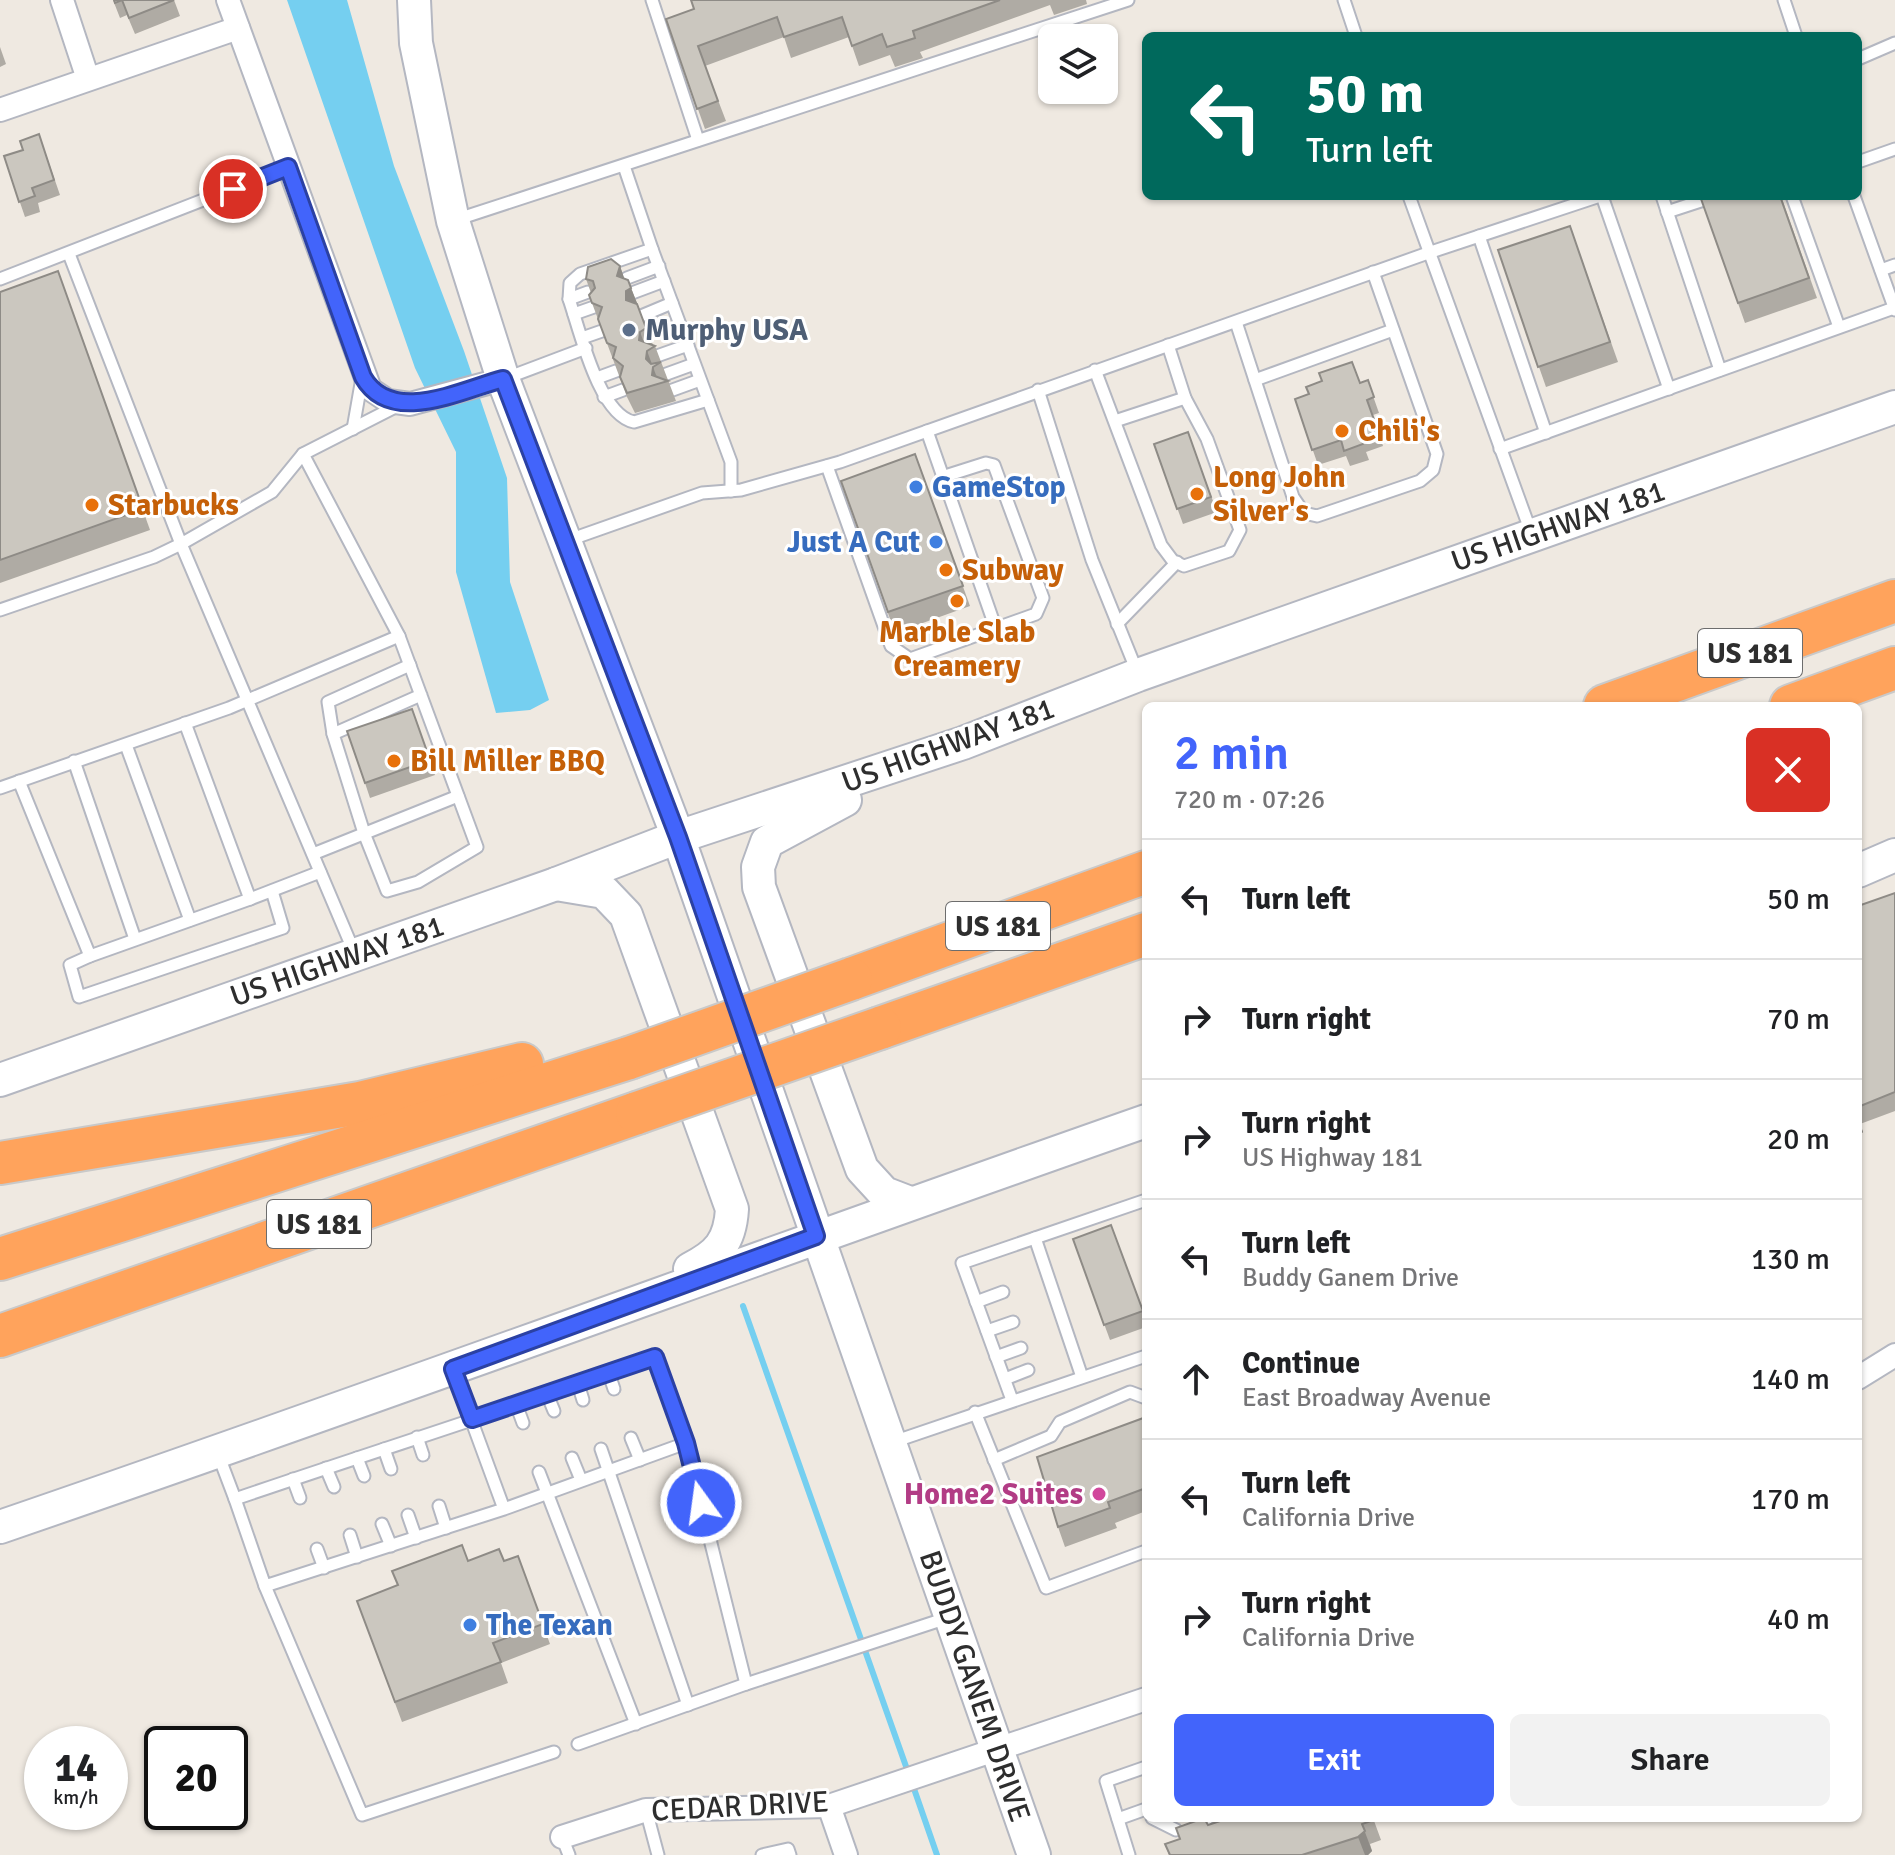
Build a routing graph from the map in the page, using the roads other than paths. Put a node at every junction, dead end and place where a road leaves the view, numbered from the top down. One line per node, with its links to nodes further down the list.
1 (62, 0): 13 (street)
2 (228, 0): 8 (street)
3 (414, 0): 28 (main road, BUDDY GANEM DRIVE)
4 (652, 0): 15 (lane)
5 (1128, 0): 15 (lane)
6 (1344, 0): 9 (lane)
7 (1784, 0): 10 (lane)
8 (238, 28): 13 (street); 19 (street)
9 (1355, 32)
10 (1795, 32)
11 (1895, 43): 12 (lane)
12 (1862, 57)
13 (88, 79): 14 (street)
14 (0, 110)
15 (698, 140): 18 (lane)
16 (1895, 149): 17 (lane)
17 (1862, 161)
18 (624, 166): 28 (lane); 30 (lane)
19 (288, 167): 32 (lane); 61 (street)
20 (1410, 200): 31 (lane)
21 (1589, 200): 29 (lane)
22 (1602, 200): 66 (lane)
23 (1663, 200): 27 (lane)
24 (1704, 200): 27 (lane)
25 (1793, 200): 49 (lane)
26 (1855, 200): 35 (lane)
27 (1667, 212): 58 (lane)
28 (453, 221): 65 (main road, BUDDY GANEM DRIVE)
29 (1479, 236): 31 (lane); 80 (lane)
30 (652, 249): 34 (lane); 42 (lane)
31 (1428, 253): 36 (lane); 81 (lane)
32 (69, 254): 38 (lane); 88 (lane)
33 (1895, 265): 35 (lane)
34 (659, 266): 37 (lane); 39 (lane)
35 (1881, 270): 45 (lane)
36 (1373, 272): 48 (lane); 50 (lane)
37 (627, 278)
38 (0, 279)
39 (664, 281): 41 (lane); 43 (lane)
40 (588, 292): 42 (lane)
41 (632, 293)
42 (569, 299): 46 (lane)
43 (672, 303): 47 (lane); 53 (lane)
44 (594, 307): 46 (lane)
45 (1895, 309): 49 (lane)
46 (574, 314): 52 (lane)
47 (641, 316)
48 (1236, 322): 54 (lane); 64 (lane)
49 (1839, 327): 58 (lane)
50 (1393, 330): 64 (lane); 64 (lane)
51 (602, 331): 52 (lane)
52 (584, 343): 62 (lane); 65 (lane)
53 (688, 345): 55 (lane); 56 (lane)
54 (1168, 345): 57 (lane); 71 (lane)
55 (654, 357)
56 (694, 364): 60 (lane); 63 (lane)
57 (1095, 370): 68 (lane); 77 (lane)
58 (1720, 370): 66 (lane)
59 (616, 371): 62 (lane)
60 (661, 376)
61 (363, 377): 73 (street); 78 (lane)
62 (597, 378): 70 (lane)
63 (700, 380): 69 (lane); 72 (lane)
64 (1255, 380)
65 (490, 382): 73 (street); 87 (main road, BUDDY GANEM DRIVE)
66 (1669, 389): 80 (lane)
67 (623, 390): 70 (lane)
68 (1038, 390): 79 (lane); 92 (lane)
69 (667, 392)
70 (604, 397): 76 (lane)
71 (1185, 398): 77 (lane); 89 (lane)
72 (708, 400): 76 (lane); 85 (lane)
73 (399, 405): 78 (lane)
74 (628, 406): 76 (lane)
75 (1895, 407): 86 (main road, US HIGHWAY 181)
76 (615, 410)
77 (1115, 421): 89 (lane)
78 (353, 429): 82 (lane)
79 (927, 431): 83 (lane); 84 (lane)
80 (1546, 433): 81 (lane)
81 (1500, 449): 86 (lane)
82 (303, 454): 88 (lane); 94 (lane)
83 (827, 466): 85 (lane); 93 (lane)
84 (942, 477): 93 (lane); 93 (lane)
85 (731, 491): 87 (lane)
86 (1532, 536): 97 (main road, US HIGHWAY 181)
87 (565, 541): 113 (main road, BUDDY GANEM DRIVE)
88 (181, 544): 91 (lane); 100 (lane)
89 (1177, 562): 92 (lane)
90 (1895, 601): 101 (highway, US 181)
91 (0, 610)
92 (1117, 624): 97 (lane)
93 (996, 629)
94 (399, 636): 95 (lane); 100 (lane)
95 (410, 665): 98 (lane); 105 (lane)
96 (1895, 668): 102 (highway, US 181)
97 (1138, 675): 106 (main road, US HIGHWAY 181)
98 (421, 695): 105 (lane); 111 (lane)
99 (1895, 698): 103 (highway)
100 (247, 700): 104 (lane); 114 (lane)
101 (1616, 702)
102 (1802, 702)
103 (1862, 708)
104 (185, 723): 107 (lane); 121 (lane)
105 (333, 734): 112 (lane)
106 (963, 743): 113 (main road, US HIGHWAY 181); 132 (main road)
107 (126, 745): 108 (lane); 122 (lane)
108 (74, 761): 109 (lane); 124 (lane)
109 (19, 781): 110 (lane); 126 (lane)
110 (0, 788)
111 (458, 796): 112 (lane); 112 (lane)
112 (364, 833): 114 (lane)
113 (678, 837): 119 (main road, US HIGHWAY 181); 133 (main road, BUDDY GANEM DRIVE)
114 (313, 854): 117 (lane)
115 (1895, 855): 116 (main road)
116 (1862, 869)
117 (320, 872): 120 (lane); 125 (lane)
118 (1142, 873): 127 (highway, US 181, bridge)
119 (556, 884): 125 (main road, US HIGHWAY 181); 143 (main road)
120 (272, 891): 121 (lane); 126 (lane)
121 (250, 899): 122 (lane)
122 (190, 920): 124 (lane)
123 (1142, 935): 138 (highway, US 181, bridge)
124 (135, 939): 126 (lane)
125 (355, 955): 128 (main road, US HIGHWAY 181)
126 (90, 956)
127 (620, 1060): 130 (highway); 135 (highway, US 181)
128 (0, 1080)
129 (1142, 1122): 132 (main road)
130 (0, 1163)
131 (1142, 1201): 134 (lane)
132 (910, 1203): 133 (main road)
133 (816, 1236): 143 (main road); 176 (main road, BUDDY GANEM DRIVE)
134 (1035, 1238): 136 (lane); 140 (lane)
135 (0, 1259)
136 (1048, 1276): 137 (lane); 141 (lane)
137 (1034, 1281)
138 (125, 1292): 147 (highway, US 181); 154 (highway)
139 (1003, 1292): 140 (lane)
140 (976, 1302): 145 (lane)
141 (1058, 1306): 142 (lane); 146 (lane)
142 (1046, 1310)
143 (594, 1317): 156 (main road)
144 (1013, 1322): 145 (lane)
145 (987, 1331): 152 (lane)
146 (1067, 1332): 148 (lane); 150 (lane)
147 (0, 1336)
148 (1054, 1336)
149 (1021, 1348): 152 (lane)
150 (1074, 1354): 155 (lane); 160 (lane)
151 (1895, 1355): 159 (street)
152 (996, 1357): 161 (lane)
153 (1142, 1357): 160 (lane)
154 (0, 1358)
155 (1060, 1359)
156 (453, 1369): 171 (lane); 179 (main road)
157 (1028, 1370): 161 (lane)
158 (609, 1374): 162 (lane); 163 (lane); 175 (lane)
159 (1862, 1376)
160 (1082, 1377): 167 (lane)
161 (1005, 1379): 167 (lane)
162 (578, 1384): 164 (lane); 166 (lane)
163 (614, 1389)
164 (547, 1394): 168 (lane); 169 (lane)
165 (1142, 1396): 184 (lane)
166 (583, 1400)
167 (1012, 1400): 170 (lane)
168 (516, 1404): 171 (lane); 172 (lane)
169 (554, 1411)
170 (975, 1412): 176 (lane); 184 (lane)
171 (472, 1419): 173 (lane); 197 (lane)
172 (523, 1423)
173 (417, 1437): 177 (lane); 180 (lane)
174 (631, 1438): 183 (lane)
175 (686, 1443): 183 (lane); 211 (lane)
176 (889, 1443): 210 (main road, BUDDY GANEM DRIVE)
177 (384, 1449): 181 (lane); 186 (lane)
178 (601, 1449): 187 (lane)
179 (217, 1453): 195 (lane); 200 (main road)
180 (423, 1455)
181 (357, 1458): 185 (lane); 189 (lane)
182 (572, 1458): 191 (lane)
183 (640, 1460): 187 (lane)
184 (994, 1460): 206 (lane)
185 (326, 1468): 190 (lane); 192 (lane)
186 (391, 1469)
187 (609, 1471): 191 (lane); 213 (lane)
188 (539, 1472): 193 (lane)
189 (364, 1476)
190 (293, 1479): 194 (lane); 195 (lane)
191 (581, 1480): 193 (lane)
192 (334, 1487)
193 (547, 1493): 197 (lane); 214 (lane)
194 (300, 1498)
195 (235, 1499): 209 (lane)
196 (439, 1506): 201 (lane)
197 (504, 1509): 201 (lane)
198 (408, 1515): 203 (lane)
199 (382, 1524): 204 (lane)
200 (0, 1527)
201 (446, 1528): 203 (lane)
202 (350, 1535): 207 (lane)
203 (416, 1538): 204 (lane)
204 (391, 1546): 207 (lane)
205 (317, 1549): 208 (lane)
206 (1142, 1552)
207 (357, 1557): 208 (lane)
208 (324, 1568): 209 (lane)
209 (265, 1586): 217 (lane)
210 (953, 1616): 211 (lane); 216 (main road, BUDDY GANEM DRIVE)
211 (746, 1684): 213 (lane)
212 (1142, 1700): 216 (street, CEDAR DRIVE)
213 (688, 1705): 214 (lane)
214 (636, 1724): 215 (lane)
215 (578, 1744)
216 (995, 1747): 219 (street, CEDAR DRIVE); 230 (main road, BUDDY GANEM DRIVE)
217 (554, 1752)
218 (1142, 1768): 222 (lane)
219 (829, 1806): 220 (street, CEDAR DRIVE); 229 (street)
220 (646, 1810): 225 (street, CEDAR DRIVE); 226 (lane)
221 (1142, 1813): 222 (lane)
222 (1118, 1819): 231 (lane)
223 (1160, 1822): 224 (lane)
224 (1176, 1830)
225 (566, 1846)
226 (658, 1855)
227 (762, 1855): 228 (lane)
228 (790, 1855)
229 (846, 1855)
230 (1034, 1855)
231 (1129, 1855)

